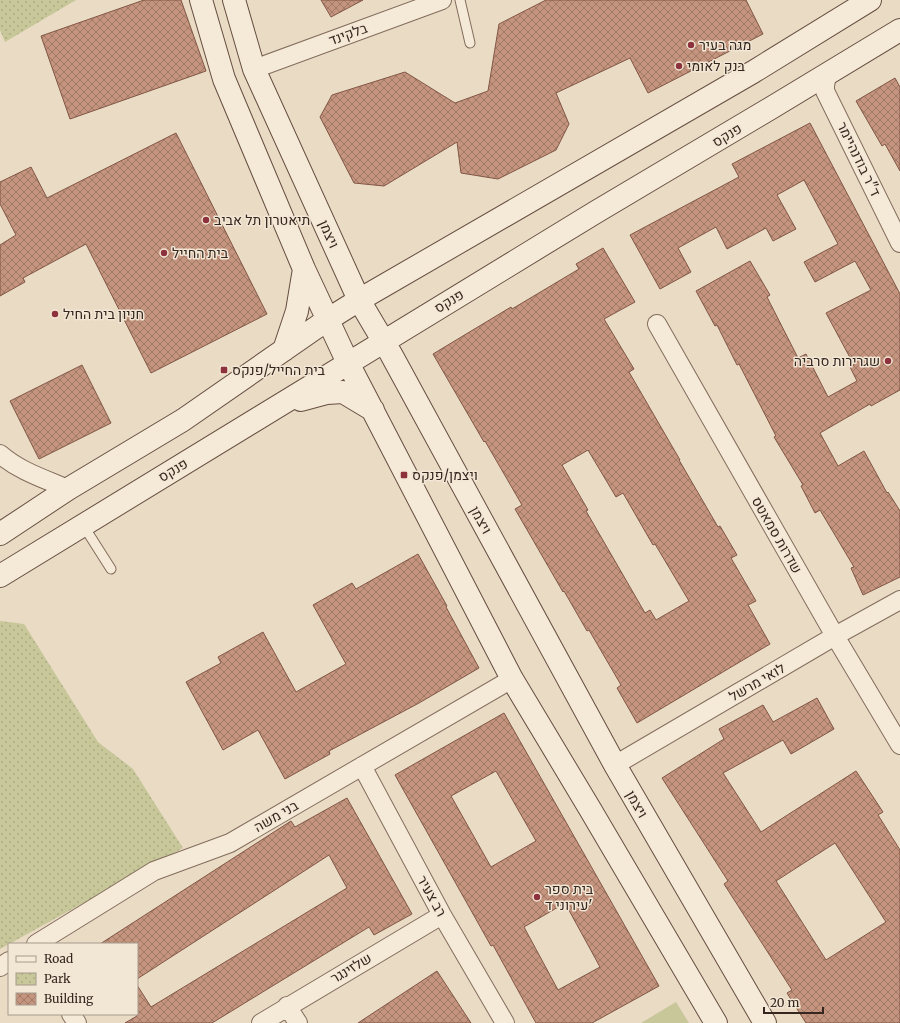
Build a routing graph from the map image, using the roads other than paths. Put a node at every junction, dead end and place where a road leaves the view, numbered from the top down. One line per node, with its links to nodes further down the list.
1 (201, 0): 11 (street)
2 (234, 0): 8 (street, ויצמן)
3 (442, 0): 8 (street, בלקינד)
4 (460, 0): 7 (lane)
5 (870, 0): 12 (street)
6 (900, 30): 9 (street, פנקס)
7 (470, 43)
8 (254, 69): 12 (street, ויצמן)
9 (827, 74): 10 (street, ד"ר בודנהיימר); 15 (street, פנקס)
10 (900, 243)
11 (304, 269): 13 (street); 16 (street)
12 (359, 300): 13 (street); 15 (street, ויצמן)
13 (327, 320): 16 (street); 17 (street)
14 (657, 324): 27 (street, שדרות סמאטס)
15 (384, 341): 17 (street, פנקס); 30 (street, ויצמן)
16 (284, 350): 21 (street)
17 (348, 363): 18 (street, פנקס); 19 (street)
18 (273, 409): 19 (street); 22 (street, פנקס)
19 (373, 410): 28 (street)
20 (0, 454): 21 (street)
21 (68, 490): 23 (street)
22 (83, 525): 24 (lane); 25 (street, פנקס)
23 (0, 534)
24 (111, 569)
25 (0, 576)
26 (900, 600): 27 (street, לואי מרשל)
27 (835, 636): 29 (street, שדרות סמאטס); 30 (street, לואי מרשל)
28 (512, 680): 31 (street, בני משה); 38 (street)
29 (900, 745)
30 (615, 765): 39 (street, ויצמן)
31 (362, 766): 32 (street, רב צעיר); 33 (street, בני משה)
32 (442, 915): 34 (street, שלזינגר); 37 (street, רב צעיר)
33 (38, 943)
34 (287, 1006): 35 (street, שלזינגר); 36 (street)
35 (261, 1023)
36 (298, 1023)
37 (505, 1023)
38 (716, 1023)
39 (765, 1023)

